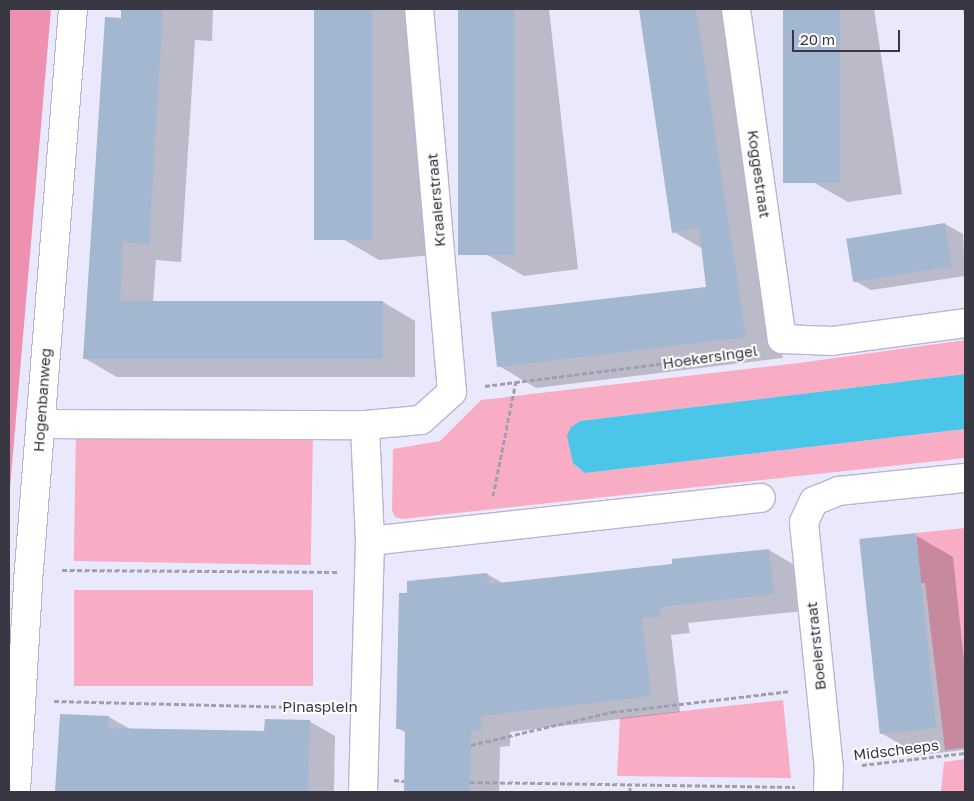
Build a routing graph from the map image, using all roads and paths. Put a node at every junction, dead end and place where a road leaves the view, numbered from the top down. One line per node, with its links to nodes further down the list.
1 (73, 9): 8 (street, Hogenbanweg)
2 (419, 9): 7 (street, Kraaierstraat)
3 (736, 9): 5 (street, Koggestraat)
4 (965, 323): 5 (street)
5 (782, 339): 6 (path, Hoekersingel)
6 (516, 381): 7 (path, Hoekersingel); 12 (path)
7 (452, 392): 9 (street)
8 (40, 424): 9 (street); 14 (street, Hogenbanweg)
9 (365, 424): 13 (street, Pinasplein)
10 (965, 478): 16 (street, Boeierstraat)
11 (761, 498): 12 (street)
12 (484, 529): 13 (street)
13 (370, 541): 15 (street, Pinasplein)
14 (29, 570): 15 (path); 17 (street, Hogenbanweg)
15 (370, 572): 18 (street, Pinasplein)
16 (820, 688): 19 (path); 21 (street, Boeierstraat)
17 (24, 701): 18 (path, Pinasplein); 24 (street, Hogenbanweg)
18 (365, 708): 25 (street)
19 (470, 745)
20 (965, 753): 21 (path, Midscheeps)
21 (828, 781): 23 (path)
22 (470, 782): 23 (path)
23 (630, 785): 26 (path)
24 (16, 792)
25 (363, 792)
26 (630, 792)

